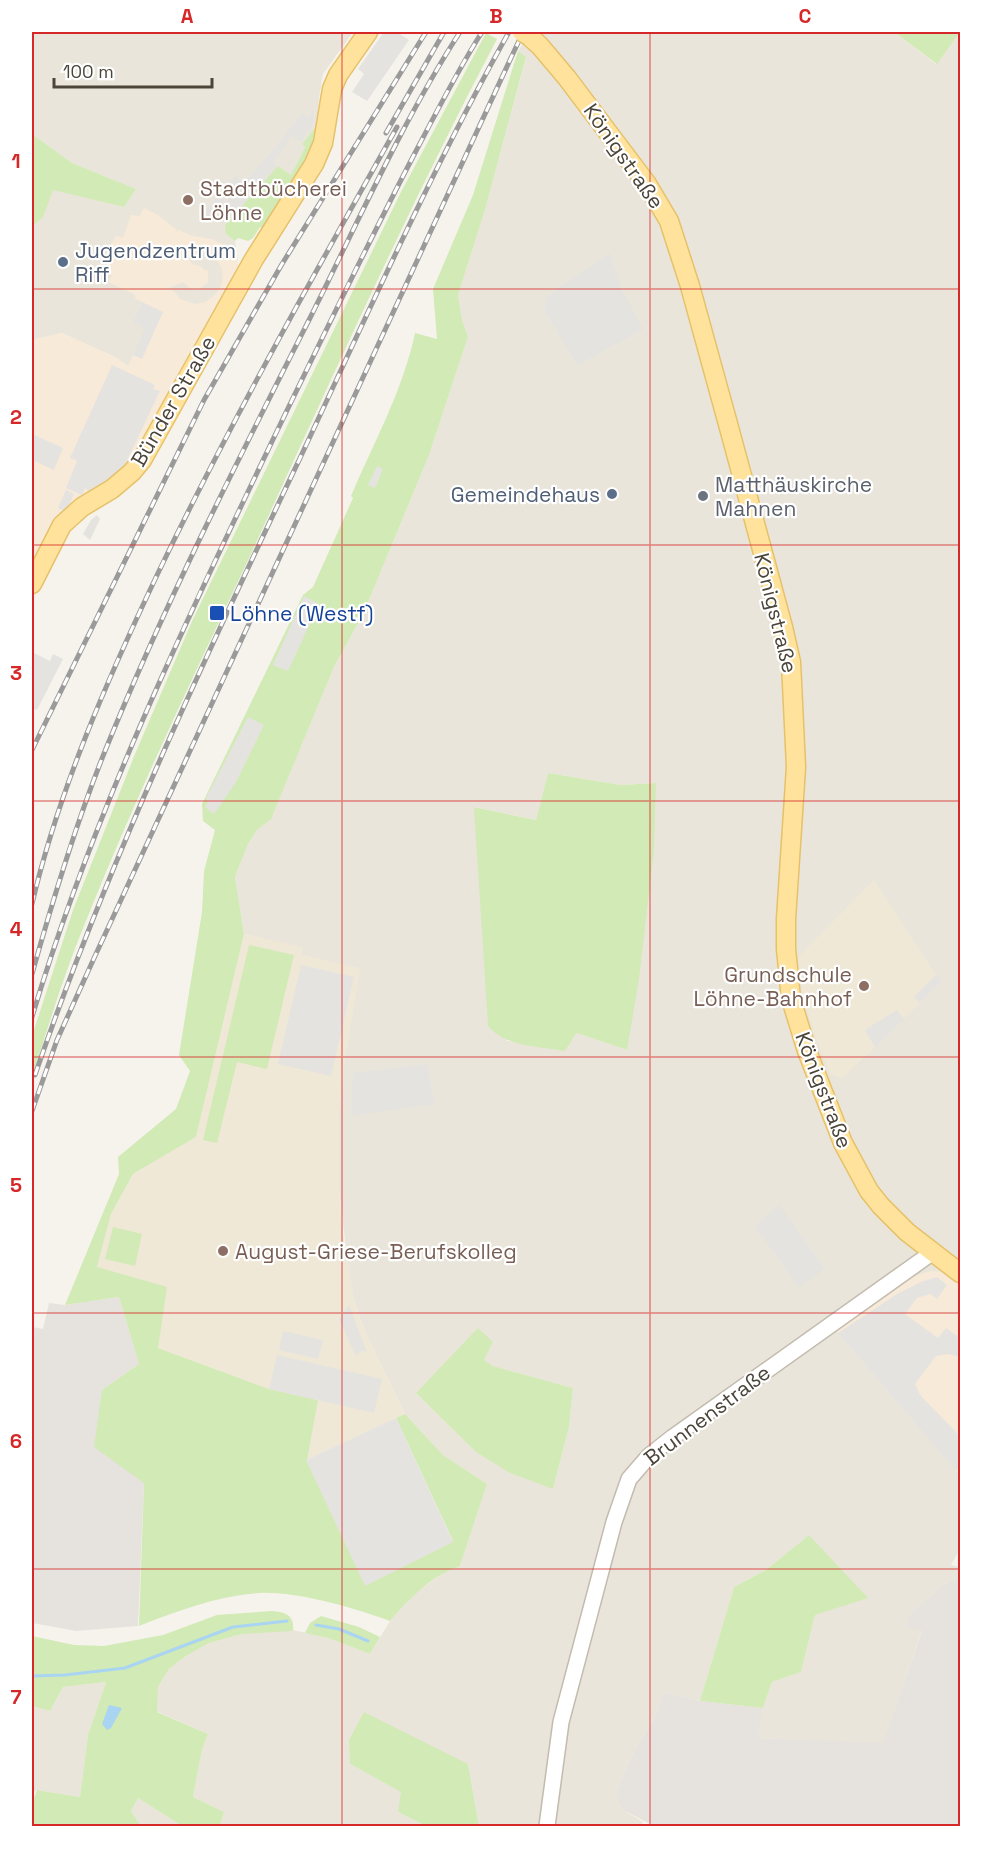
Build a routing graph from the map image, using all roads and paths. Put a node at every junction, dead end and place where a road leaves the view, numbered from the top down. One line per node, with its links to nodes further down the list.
1 (368, 32): 3 (main road, Bünder Straße)
2 (526, 34): 4 (main road, Königstraße)
3 (32, 584)
4 (933, 1252): 5 (main road, Königstraße); 6 (street, Brunnenstraße)
5 (960, 1273)
6 (547, 1827)

